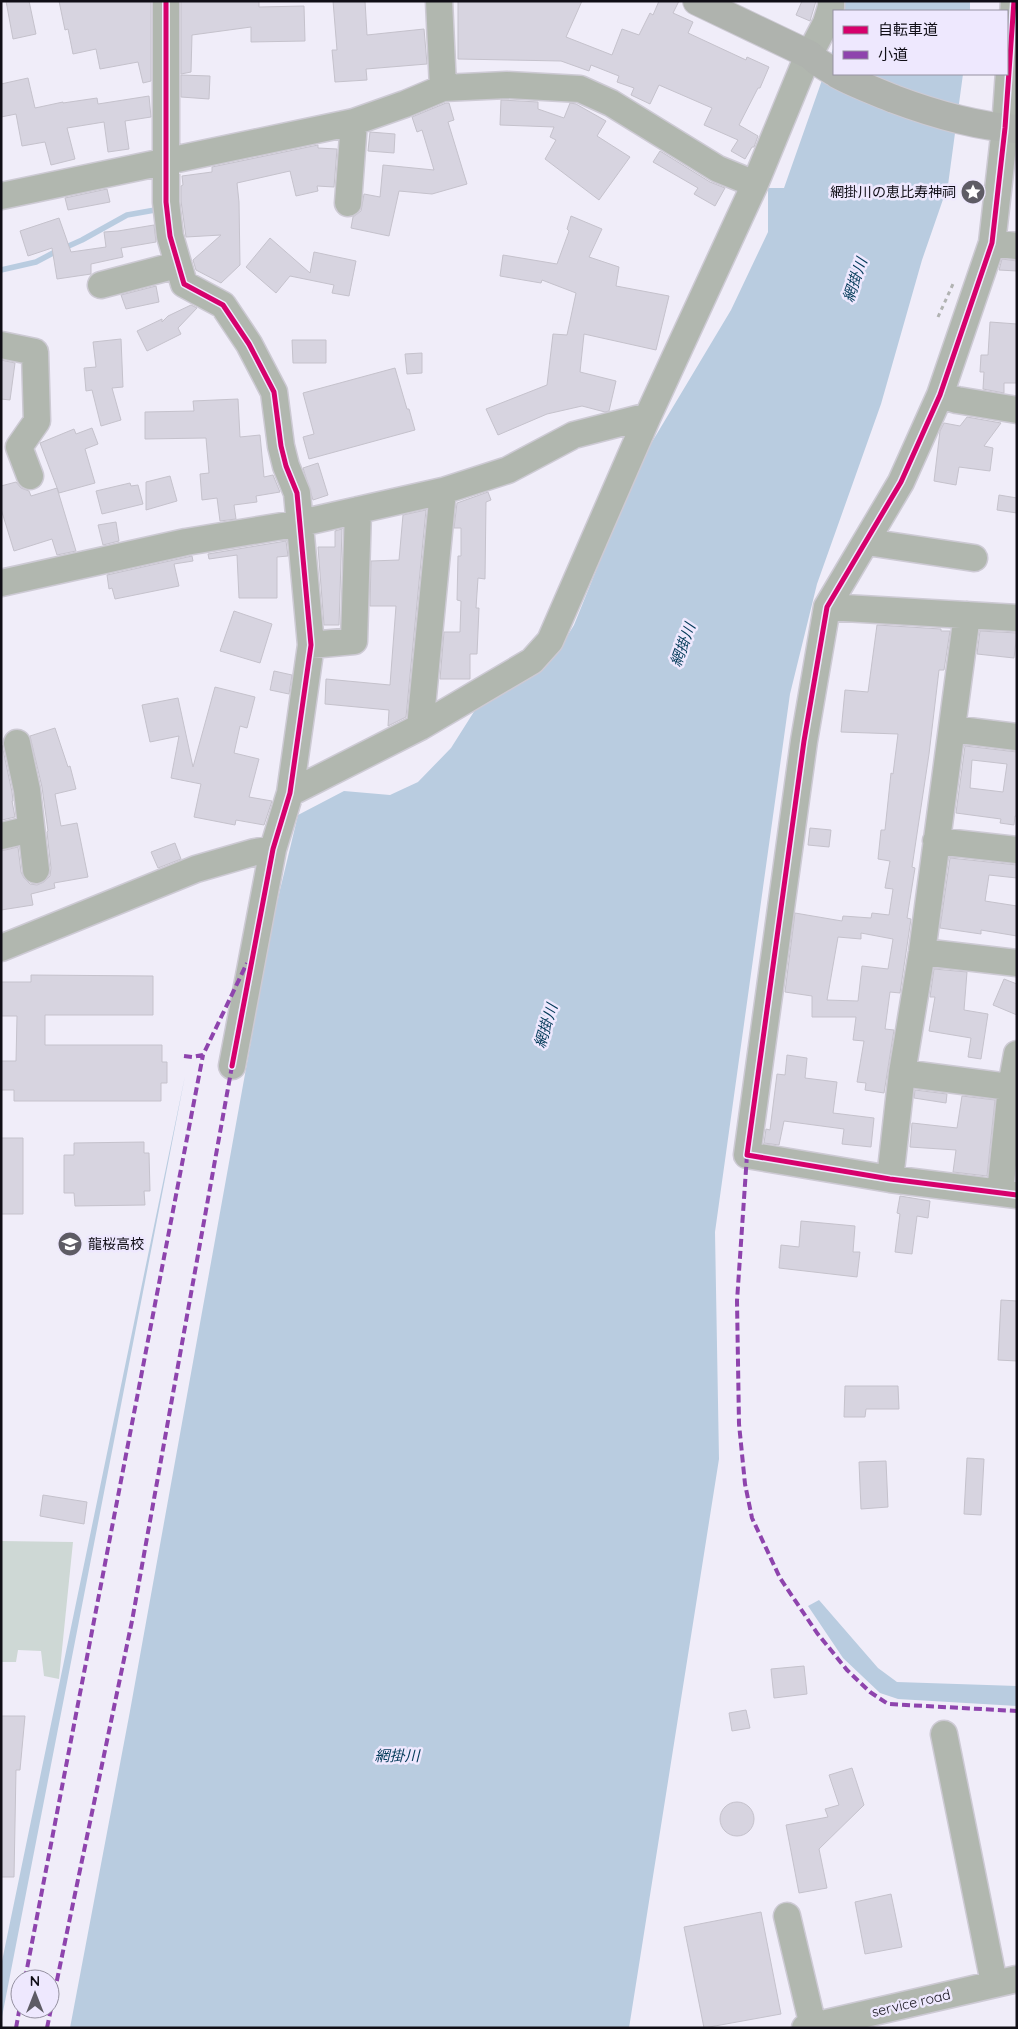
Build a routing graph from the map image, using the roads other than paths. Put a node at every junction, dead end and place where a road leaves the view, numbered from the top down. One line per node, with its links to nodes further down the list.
1 (166, 1): 13 (street)
2 (439, 1): 10 (street)
3 (697, 1): 7 (highway)
4 (831, 1): 7 (street)
5 (1014, 1): 6 (street)
6 (1008, 59)
7 (825, 66): 14 (street)
8 (843, 75): 12 (highway)
9 (1006, 75): 12 (street)
10 (443, 88): 11 (street); 14 (street)
11 (354, 122): 13 (street); 16 (street)
12 (1001, 127): 17 (street)
13 (165, 161): 15 (street); 18 (street)
14 (755, 184): 23 (street)
15 (1, 196)
16 (348, 203)
17 (1004, 245): 21 (street)
18 (177, 265): 19 (street); 27 (street)
19 (101, 285)
20 (1, 345): 24 (street)
21 (940, 394): 22 (street); 28 (street)
22 (1017, 410)
23 (648, 416): 25 (street); 35 (street)
24 (30, 476)
25 (443, 491): 26 (street); 35 (street)
26 (358, 510): 27 (street); 34 (street)
27 (301, 523): 30 (street); 34 (street)
28 (867, 542): 29 (street); 31 (street)
29 (974, 558)
30 (1, 583)
31 (826, 607): 32 (street); 53 (street)
32 (966, 615): 33 (street); 36 (street)
33 (1017, 618)
34 (311, 645): 39 (street)
35 (420, 726): 39 (street)
36 (952, 729): 37 (street); 42 (street)
37 (1017, 737)
38 (17, 743): 40 (street)
39 (290, 793): 43 (street)
40 (31, 829): 41 (street); 45 (street)
41 (1, 836)
42 (936, 841): 44 (street); 47 (street)
43 (273, 849): 46 (street); 50 (street)
44 (1017, 850)
45 (36, 870)
46 (1, 948)
47 (922, 952): 48 (street); 51 (street)
48 (1017, 963)
49 (1017, 1054): 52 (street)
50 (232, 1066)
51 (902, 1073): 52 (street); 53 (street)
52 (1014, 1088): 54 (street)
53 (890, 1179): 54 (street)
54 (1008, 1194)
55 (944, 1734): 57 (street)
56 (786, 1916): 58 (street)
57 (1005, 1981): 58 (street, service road)
58 (809, 2027)

